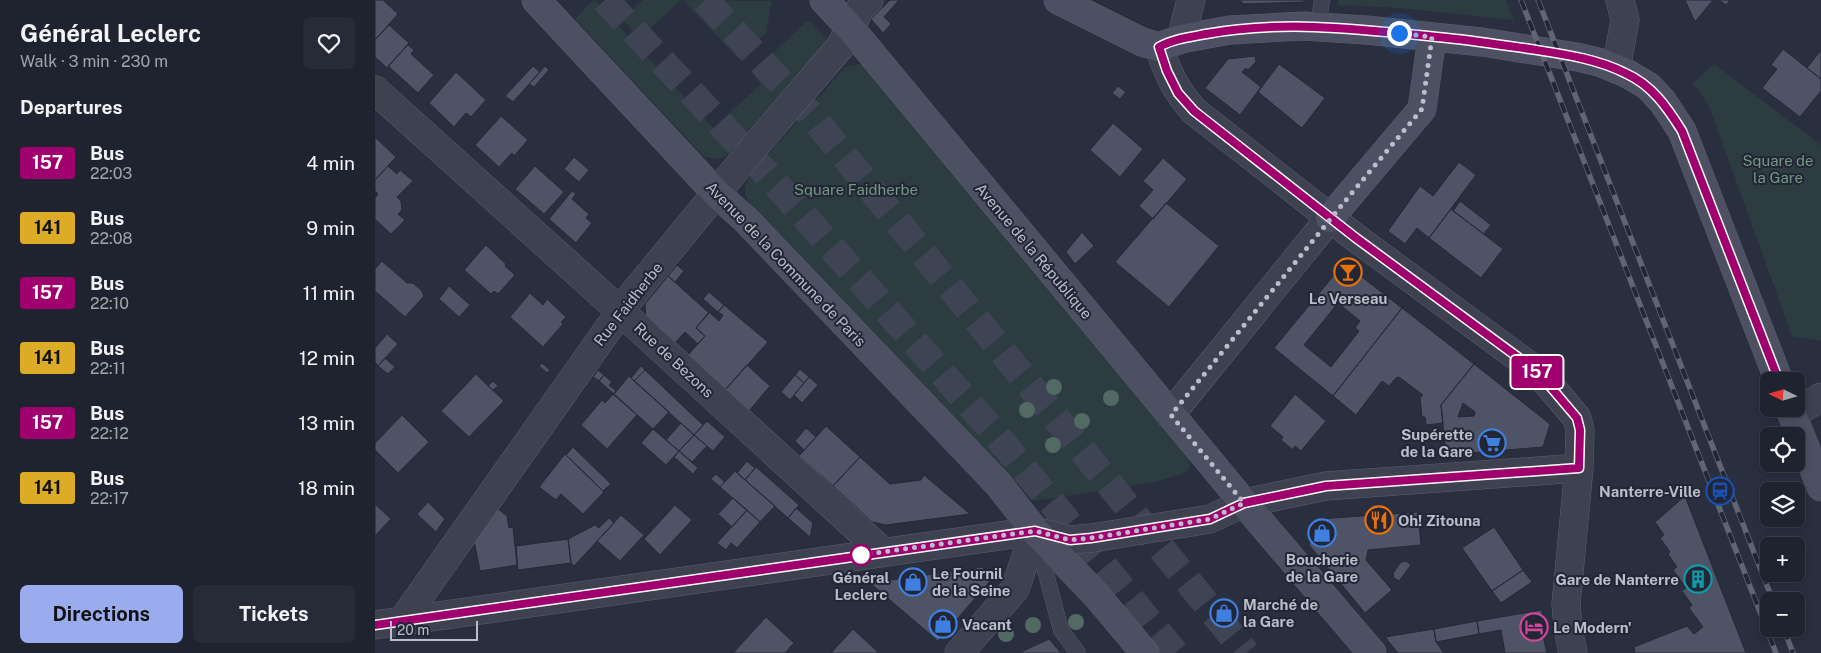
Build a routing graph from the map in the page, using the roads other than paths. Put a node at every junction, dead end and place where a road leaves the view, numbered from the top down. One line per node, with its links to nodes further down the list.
1 (536, 0): 14 (main road, Avenue de la Commune de Paris)
2 (824, 0): 9 (main road, Avenue de la République)
3 (869, 0): 9 (street, Rue Faidherbe)
4 (1058, 0): 11 (main road)
5 (1191, 0): 11 (street)
6 (1322, 0): 8 (lane)
7 (1620, 0): 12 (street)
8 (1318, 27): 10 (main road); 11 (main road)
9 (851, 29): 14 (street, Rue Faidherbe); 20 (main road, Avenue de la République)
10 (1432, 37): 12 (main road); 15 (main road)
11 (1170, 43): 15 (street)
12 (1616, 69): 17 (main road)
13 (375, 90): 16 (street, Rue de Bezons)
14 (717, 194): 16 (street, Rue Faidherbe); 25 (main road, Avenue de la Commune de Paris)
15 (1330, 218): 20 (street); 22 (street)
16 (621, 311): 26 (street, Rue de Bezons); 27 (street, Rue Faidherbe)
17 (1776, 372)
18 (1821, 397): 19 (street)
19 (1805, 405)
20 (1171, 415): 24 (main road, Avenue de la République)
21 (1793, 418): 23 (main road)
22 (1579, 468): 24 (street); 32 (street)
23 (1821, 487)
24 (1244, 503): 25 (street); 31 (main road, Avenue de la République)
25 (1035, 531): 26 (street); 28 (street); 29 (lane); 30 (main road, Avenue de la Commune de Paris)
26 (883, 552): 27 (street)
27 (384, 621)
28 (959, 653)
29 (1078, 653)
30 (1145, 653)
31 (1372, 653)
32 (1573, 653)

